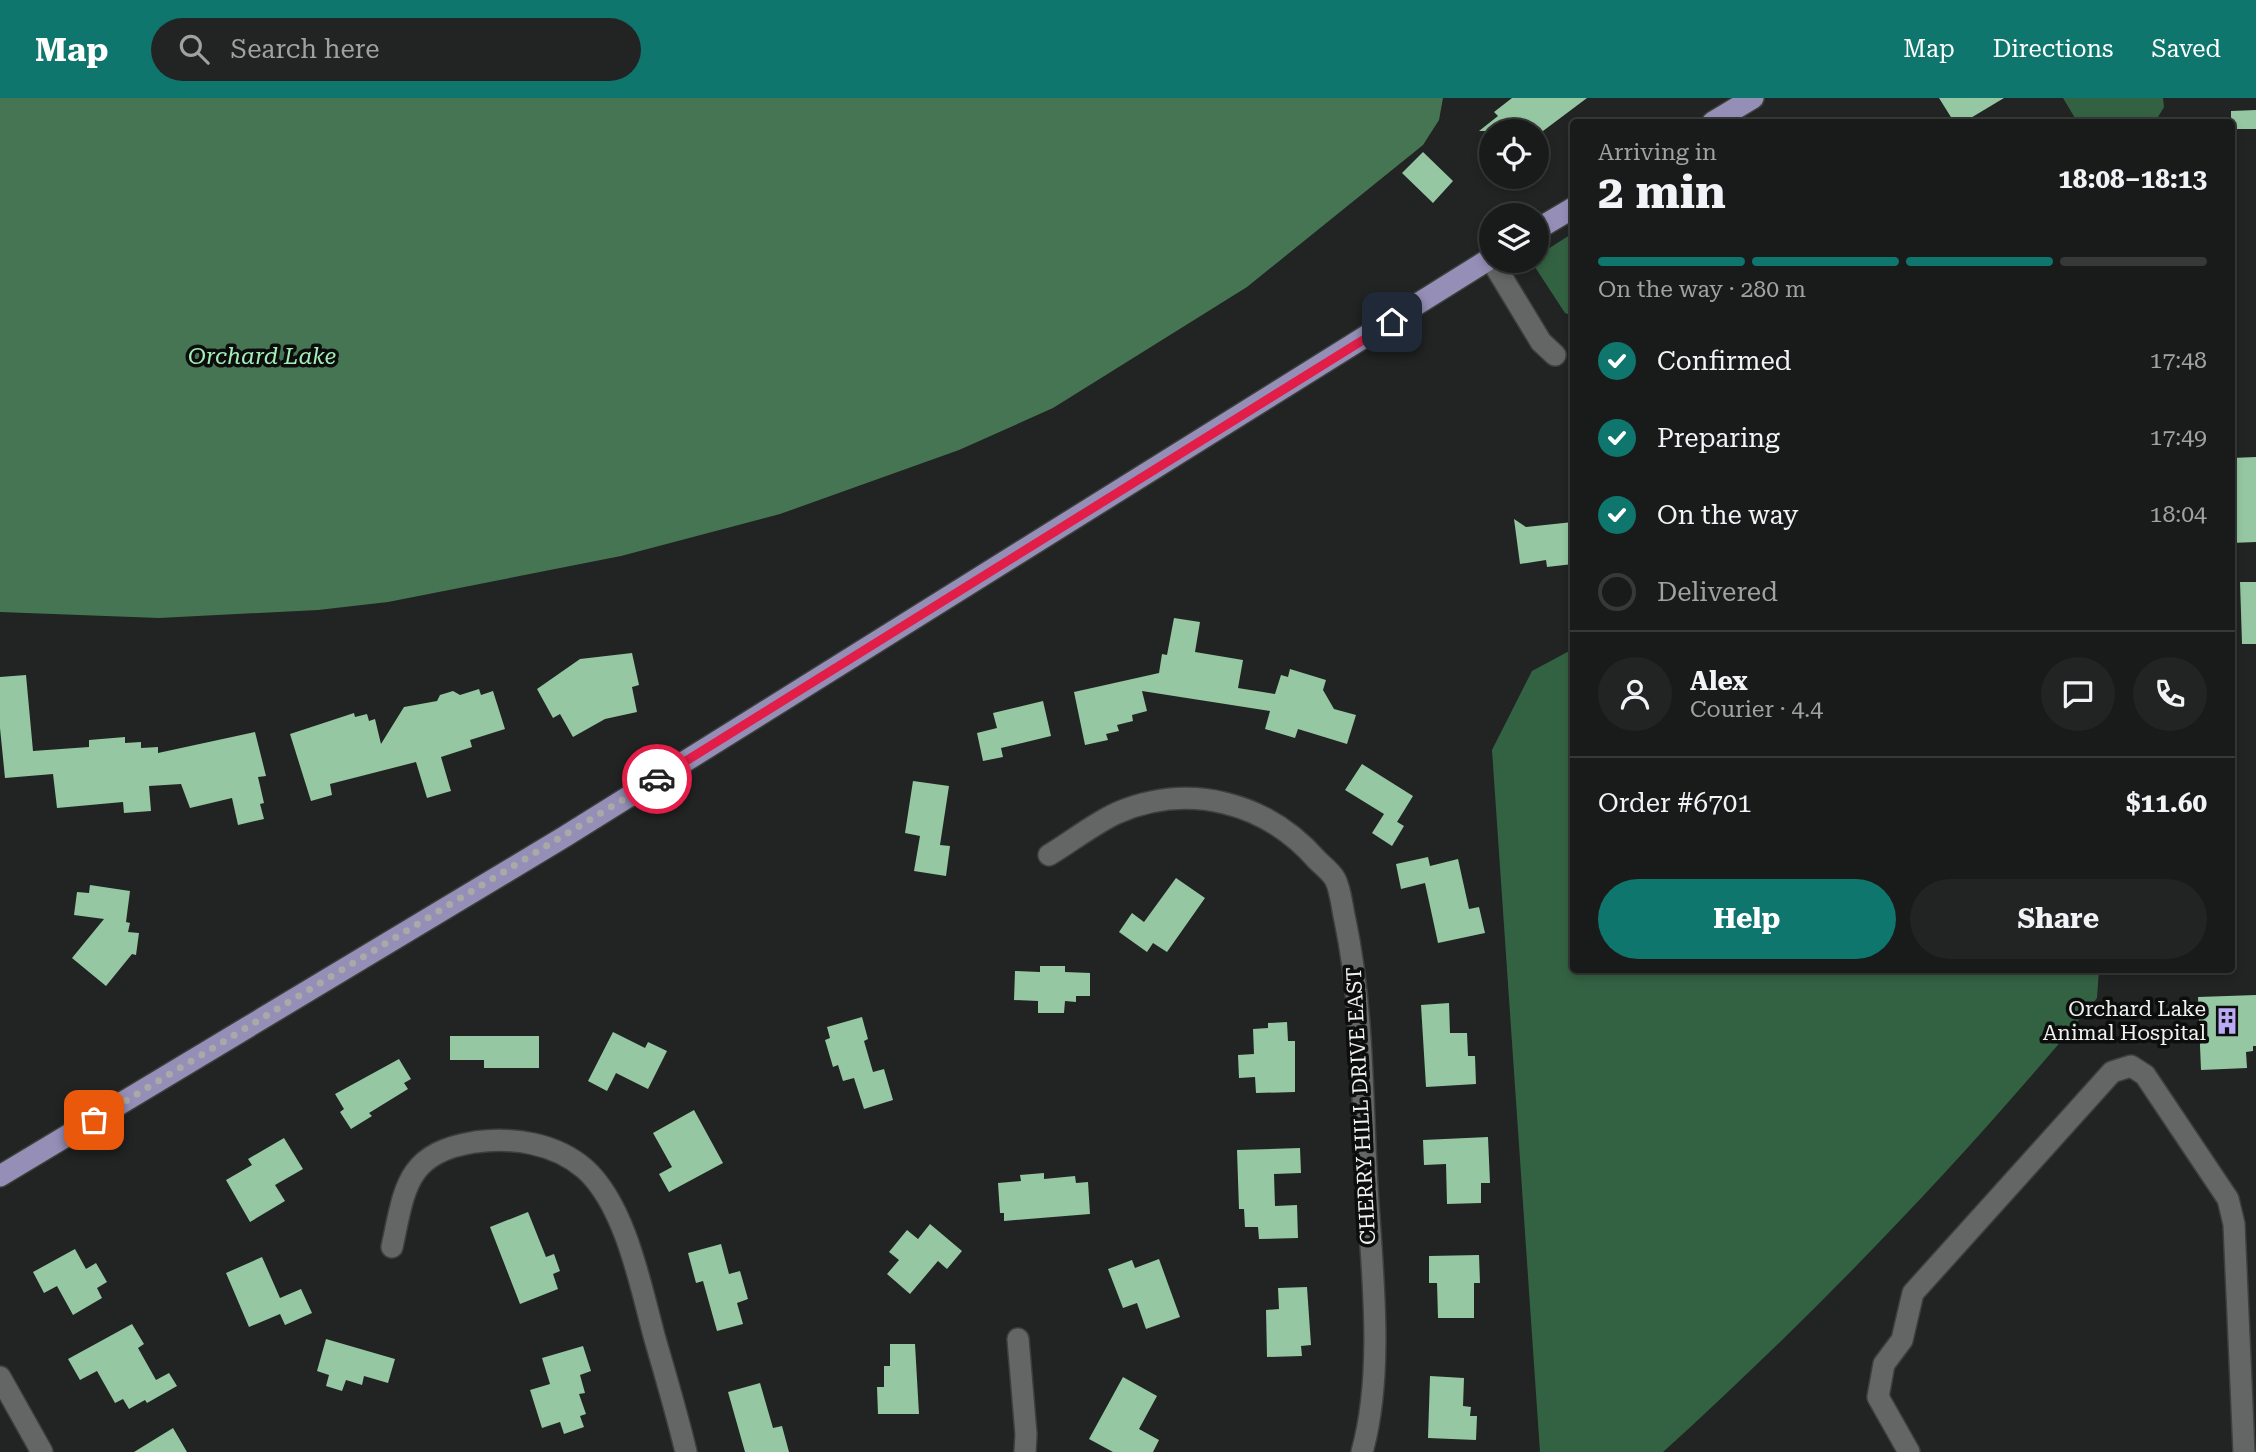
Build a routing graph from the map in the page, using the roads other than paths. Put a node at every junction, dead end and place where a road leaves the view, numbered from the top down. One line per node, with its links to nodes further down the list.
1 (1753, 98): 2 (main road)
2 (1718, 119)
3 (1570, 210): 4 (main road)
4 (1549, 222)
5 (1479, 266): 9 (main road)
6 (1499, 273): 7 (street)
7 (1555, 355)
8 (1049, 855): 16 (street, CHERRY HILL DRIVE EAST)
9 (0, 1176)
10 (392, 1247): 14 (street)
11 (1018, 1339): 15 (street)
12 (0, 1377): 13 (street)
13 (42, 1452)
14 (686, 1452)
15 (1025, 1452)
16 (1362, 1452)
17 (1909, 1452): 18 (street)
18 (2244, 1452)

